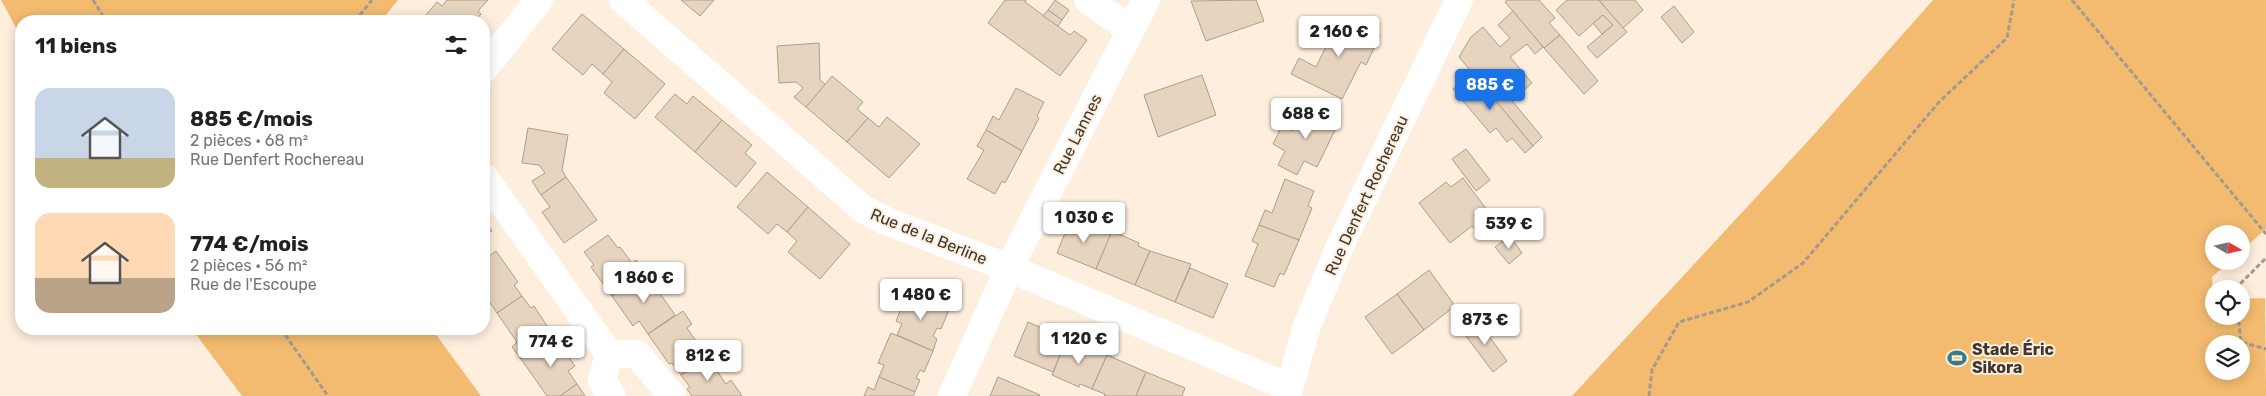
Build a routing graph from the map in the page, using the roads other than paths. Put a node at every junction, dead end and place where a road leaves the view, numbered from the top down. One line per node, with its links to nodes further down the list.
1 (539, 0): 7 (street)
2 (624, 0): 9 (street, Rue de la Berline)
3 (1088, 0): 6 (street)
4 (1146, 0): 6 (street, Rue Lannes)
5 (1459, 0): 11 (street, Rue Denfert Rochereau)
6 (1130, 30): 9 (street, Rue Lannes)
7 (490, 61)
8 (490, 185): 10 (street)
9 (1009, 268): 11 (street, Rue de la Berline); 14 (street, Rue Lannes)
10 (609, 354): 12 (street); 13 (street)
11 (1287, 392)
12 (612, 396)
13 (672, 396)
14 (952, 396)

